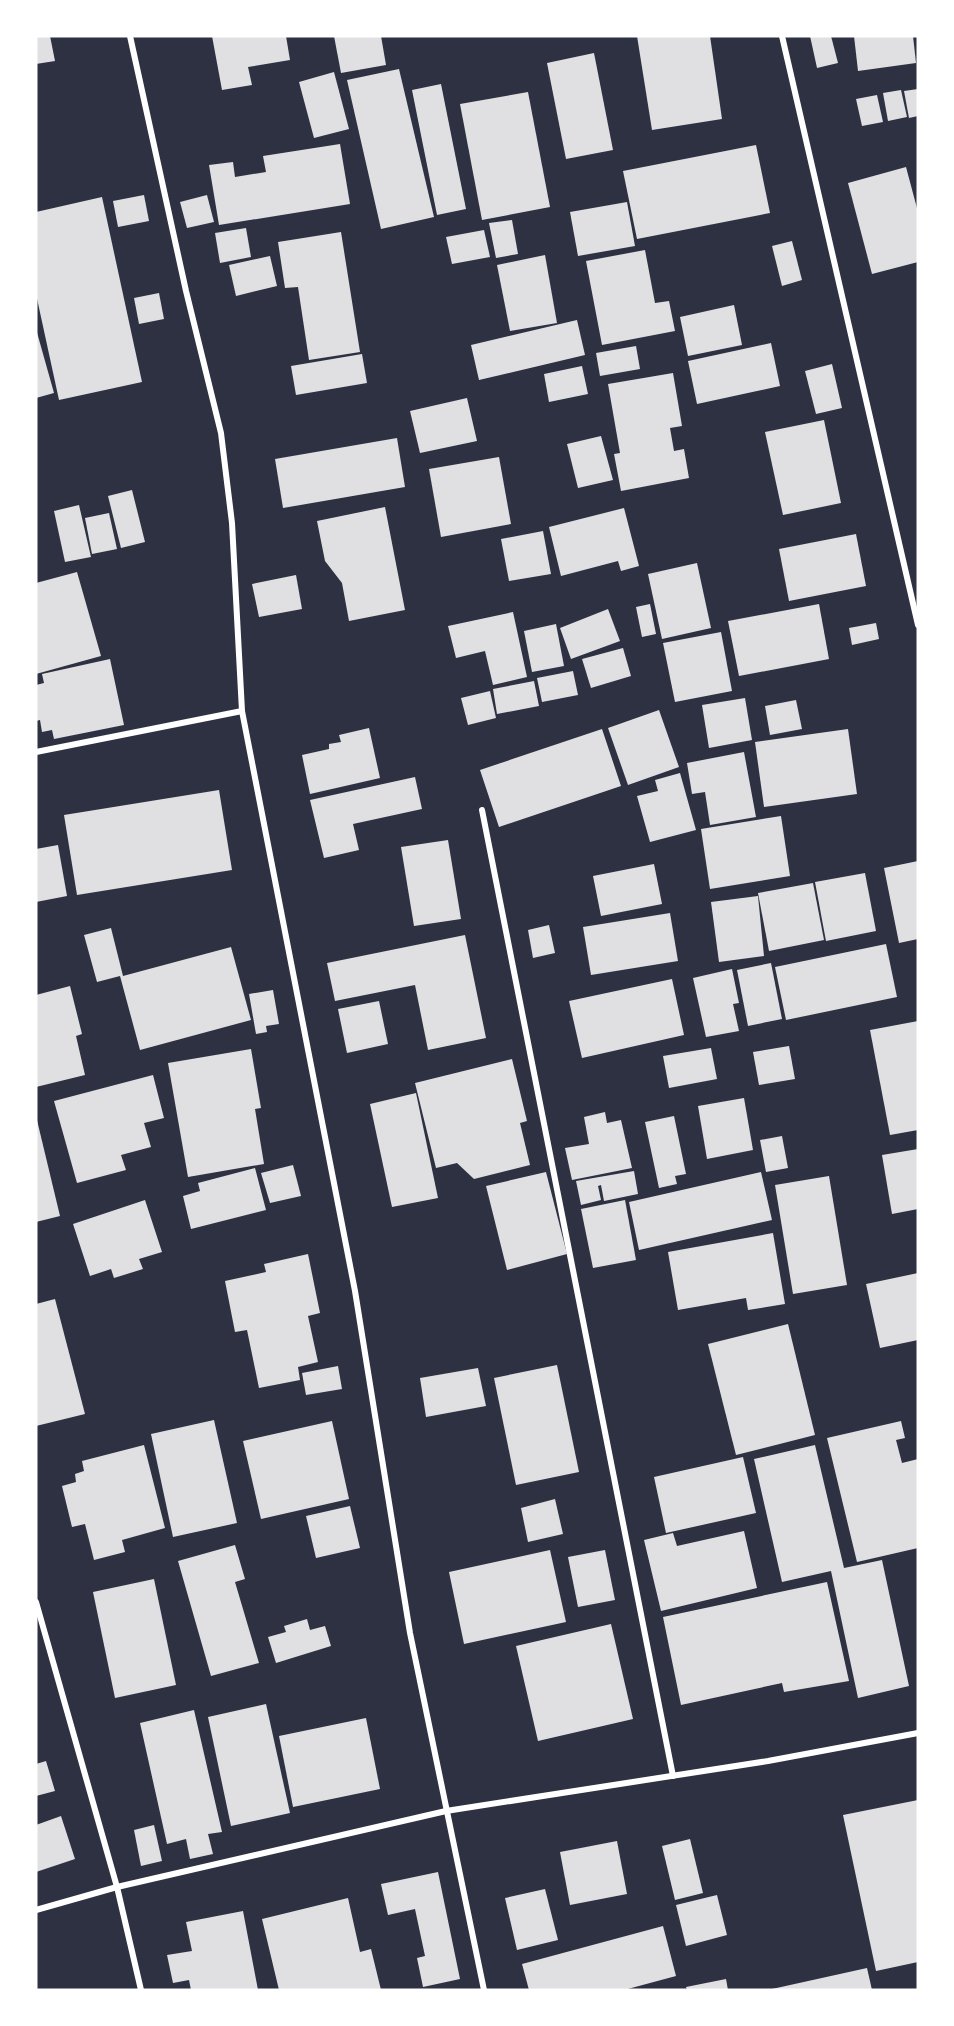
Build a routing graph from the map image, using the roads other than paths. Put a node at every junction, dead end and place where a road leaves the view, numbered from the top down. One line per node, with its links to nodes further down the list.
1 (130, 36): 4 (street)
2 (782, 36): 3 (street)
3 (918, 625)
4 (242, 711): 5 (street); 10 (street)
5 (36, 752)
6 (482, 810): 9 (street)
7 (36, 1602): 11 (street)
8 (918, 1733): 9 (street)
9 (673, 1776): 10 (street)
10 (446, 1811): 11 (street); 14 (street)
11 (117, 1887): 12 (street); 13 (street)
12 (36, 1910)
13 (141, 1990)
14 (484, 1990)

